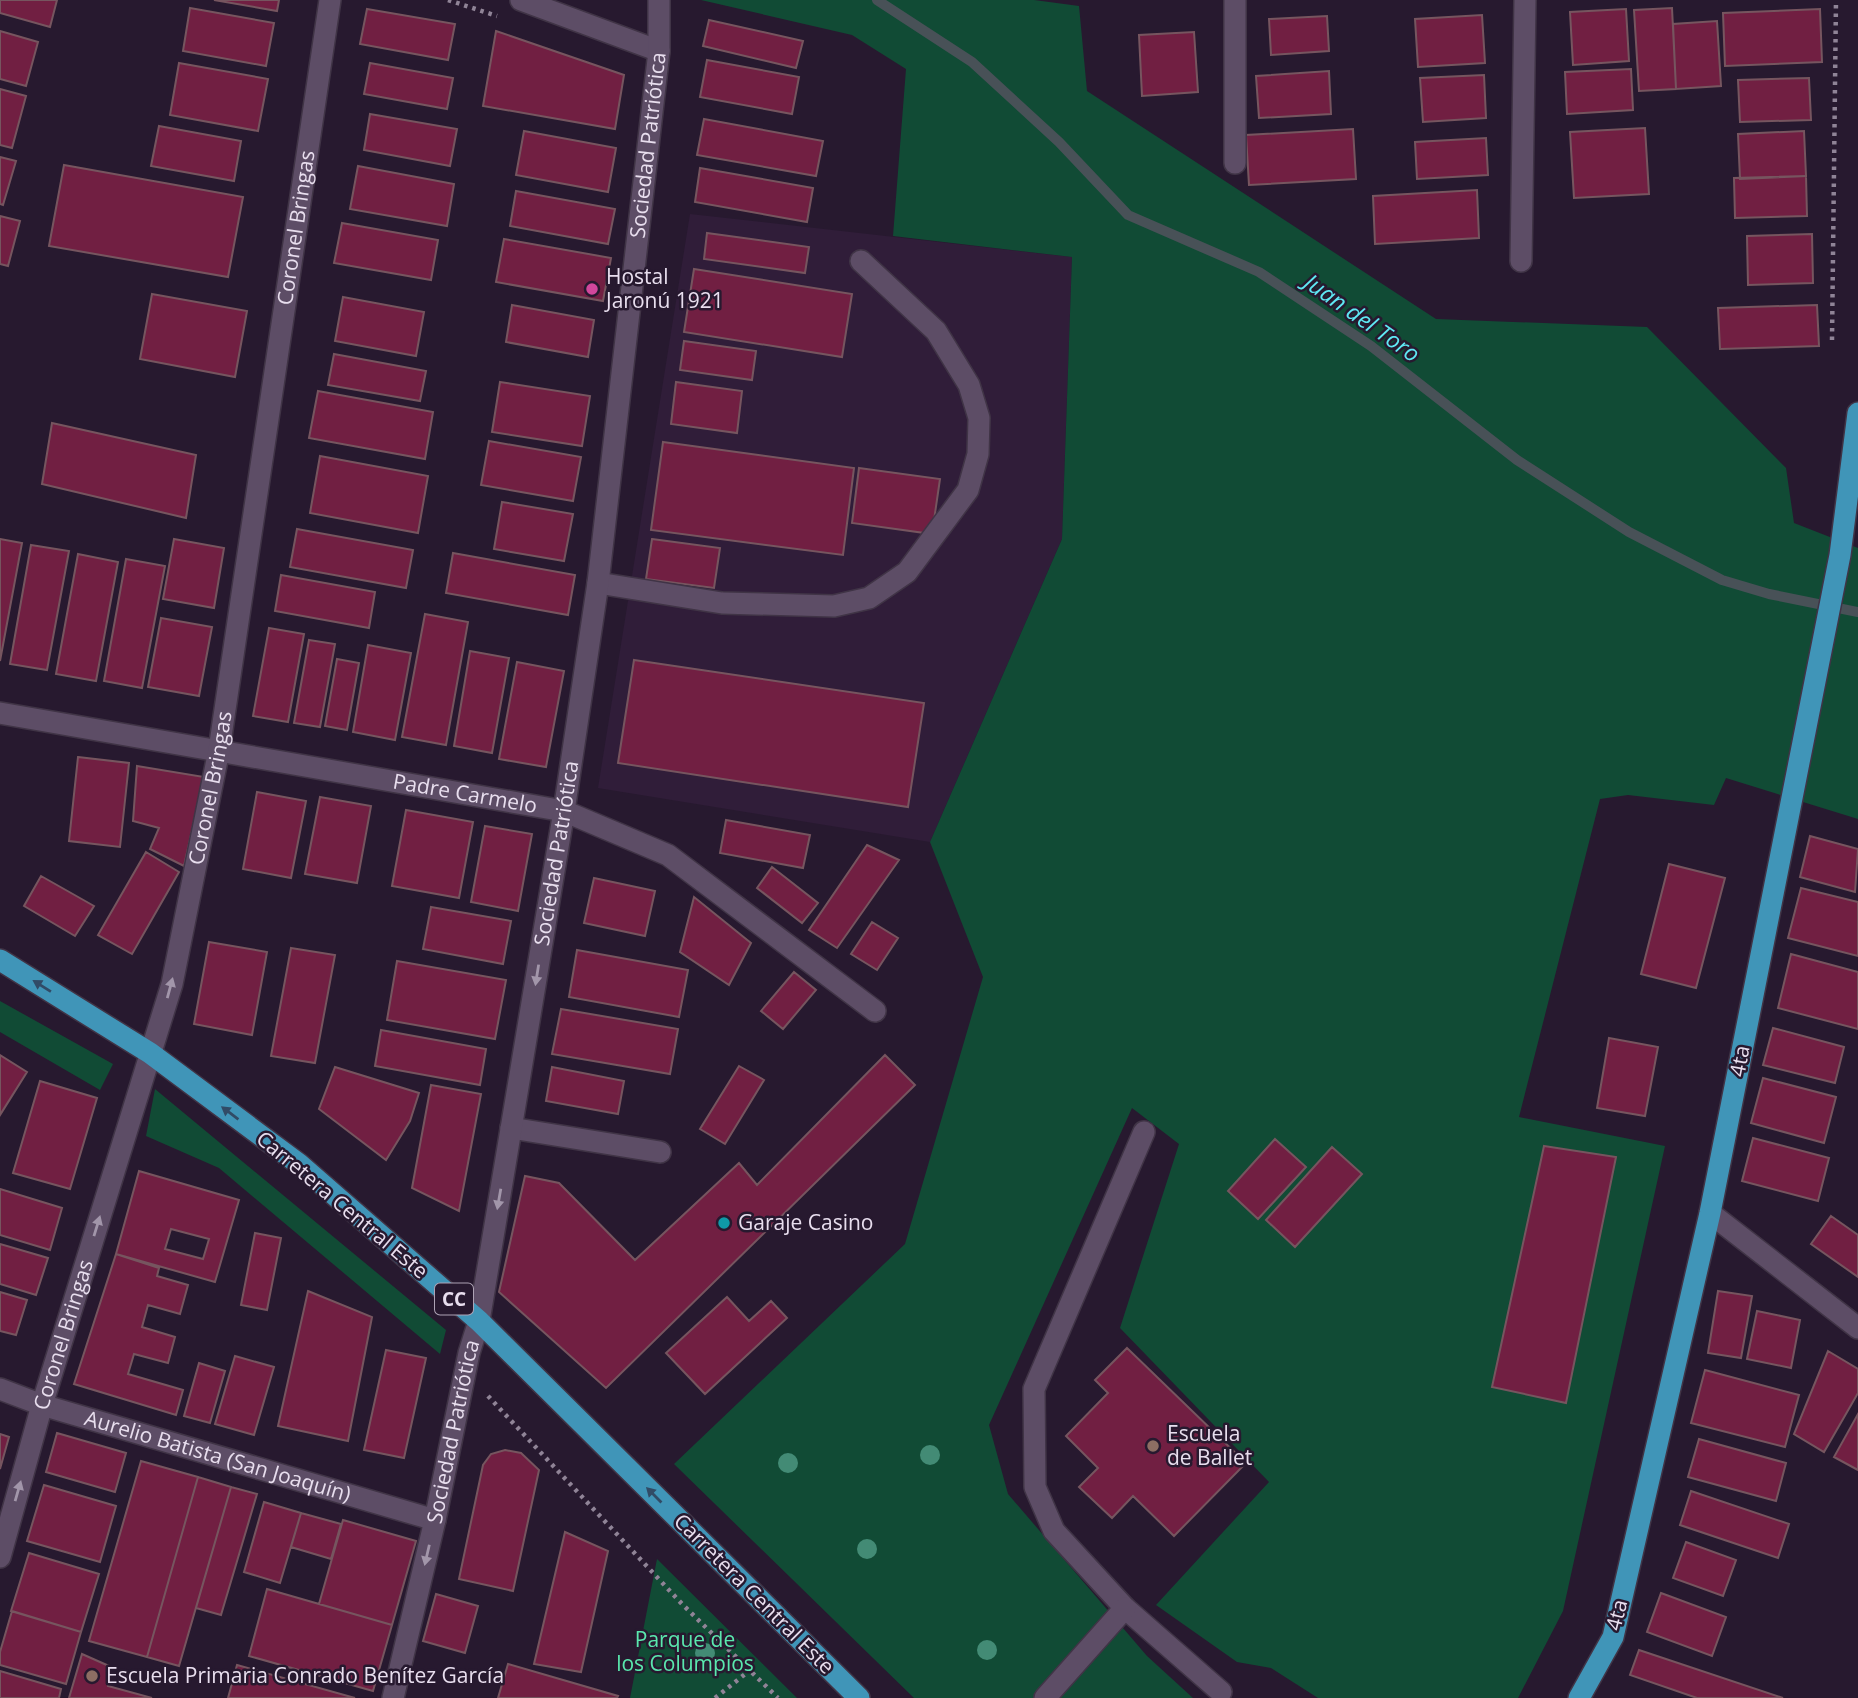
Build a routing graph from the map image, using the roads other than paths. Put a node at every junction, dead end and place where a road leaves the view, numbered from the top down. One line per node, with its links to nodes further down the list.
1 (330, 0): 13 (street, Coronel Bringas)
2 (521, 0): 6 (street)
3 (659, 0): 6 (street, Sociedad Patriótica)
4 (1235, 0): 7 (street)
5 (1525, 0): 9 (street)
6 (659, 51): 11 (street, Sociedad Patriótica)
7 (1235, 163)
8 (861, 261): 11 (street)
9 (1521, 261)
10 (1858, 413): 21 (main road, 4ta)
11 (598, 583): 14 (street, Sociedad Patriótica)
12 (0, 713): 13 (street, Padre Carmelo)
13 (219, 750): 14 (street, Padre Carmelo); 17 (street, Coronel Bringas, one-way to 13)
14 (564, 811): 16 (street, Padre Carmelo); 18 (street, Sociedad Patriótica, one-way to 18)
15 (0, 960): 17 (main road, Carretera Central Este / CC, one-way to 15)
16 (875, 1011)
17 (150, 1053): 22 (main road, Carretera Central Este / CC, one-way to 17); 25 (street, Coronel Bringas, one-way to 17)
18 (511, 1128): 20 (street); 22 (street, Sociedad Patriótica, one-way to 22)
19 (1144, 1132): 28 (street)
20 (660, 1152)
21 (1710, 1213): 23 (street); 33 (main road, 4ta)
22 (479, 1321): 26 (street, Sociedad Patriótica); 31 (main road, Carretera Central Este / CC, one-way to 22)
23 (1858, 1328)
24 (0, 1389): 25 (street, Aurelio Batista (San Joaquín))
25 (42, 1405): 26 (street, Aurelio Batista (San Joaquín)); 27 (street, Coronel Bringas, one-way to 25)
26 (435, 1520): 30 (street, Sociedad Patriótica, one-way to 30)
27 (0, 1557)
28 (1125, 1608): 29 (street); 32 (street)
29 (1221, 1692)
30 (393, 1698)
31 (859, 1698)
32 (1045, 1698)
33 (1579, 1698)

